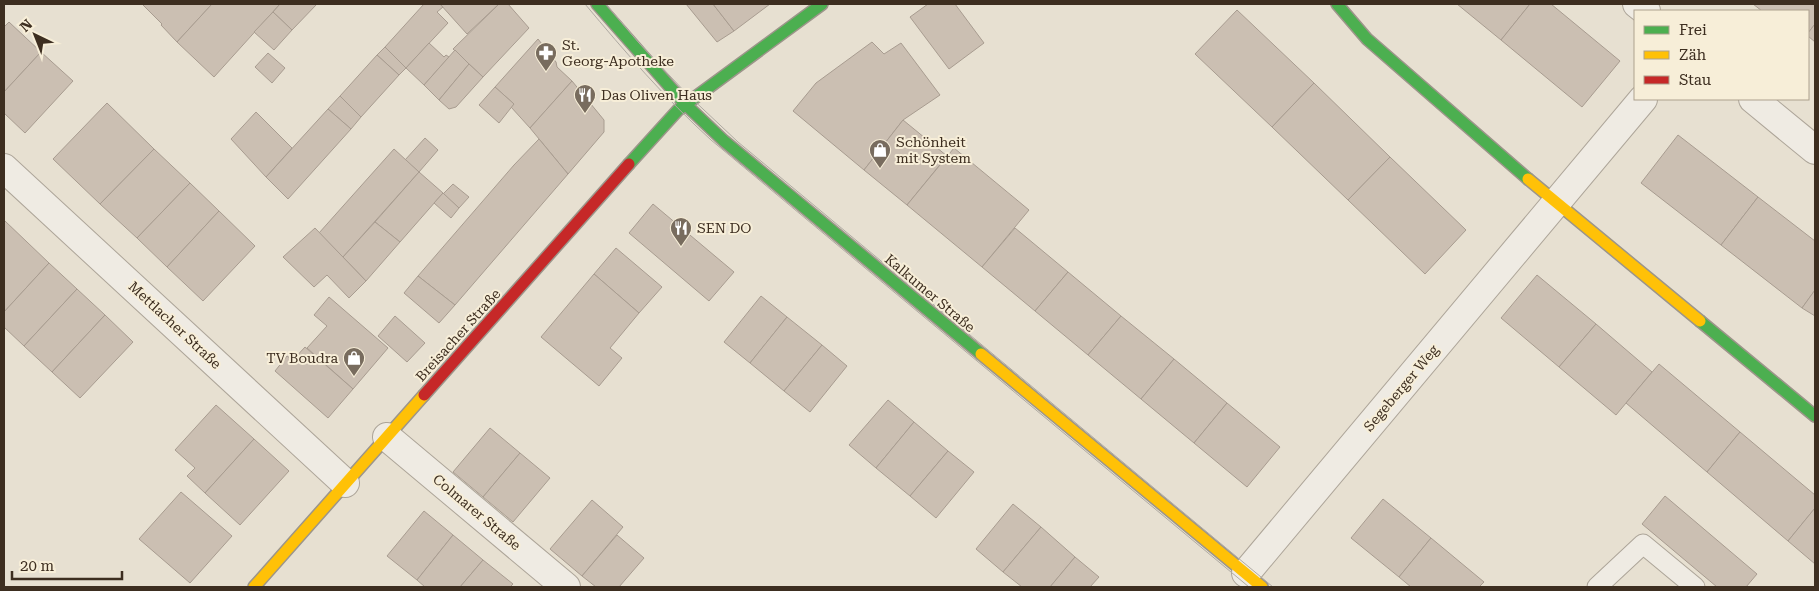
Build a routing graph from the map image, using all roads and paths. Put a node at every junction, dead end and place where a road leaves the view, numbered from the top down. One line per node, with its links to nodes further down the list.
1 (597, 4): 6 (street, Kalkumer Straße)
2 (822, 4): 6 (street, Breisacher Straße)
3 (1336, 4): 9 (street)
4 (1642, 100): 9 (street, Segeberger Weg)
5 (1754, 100): 7 (street)
6 (685, 104): 11 (street, Breisacher Straße); 13 (street, Kalkumer Straße)
7 (1815, 150)
8 (4, 168): 12 (street, Mettlacher Straße)
9 (1556, 202): 10 (street); 13 (street, Segeberger Weg)
10 (1815, 416)
11 (387, 437): 12 (street, Breisacher Straße); 15 (street, Colmarer Straße)
12 (345, 483): 14 (street, Breisacher Straße)
13 (1254, 580)
14 (254, 587)
15 (566, 587)
16 (1597, 587): 17 (lane)
17 (1694, 587)

